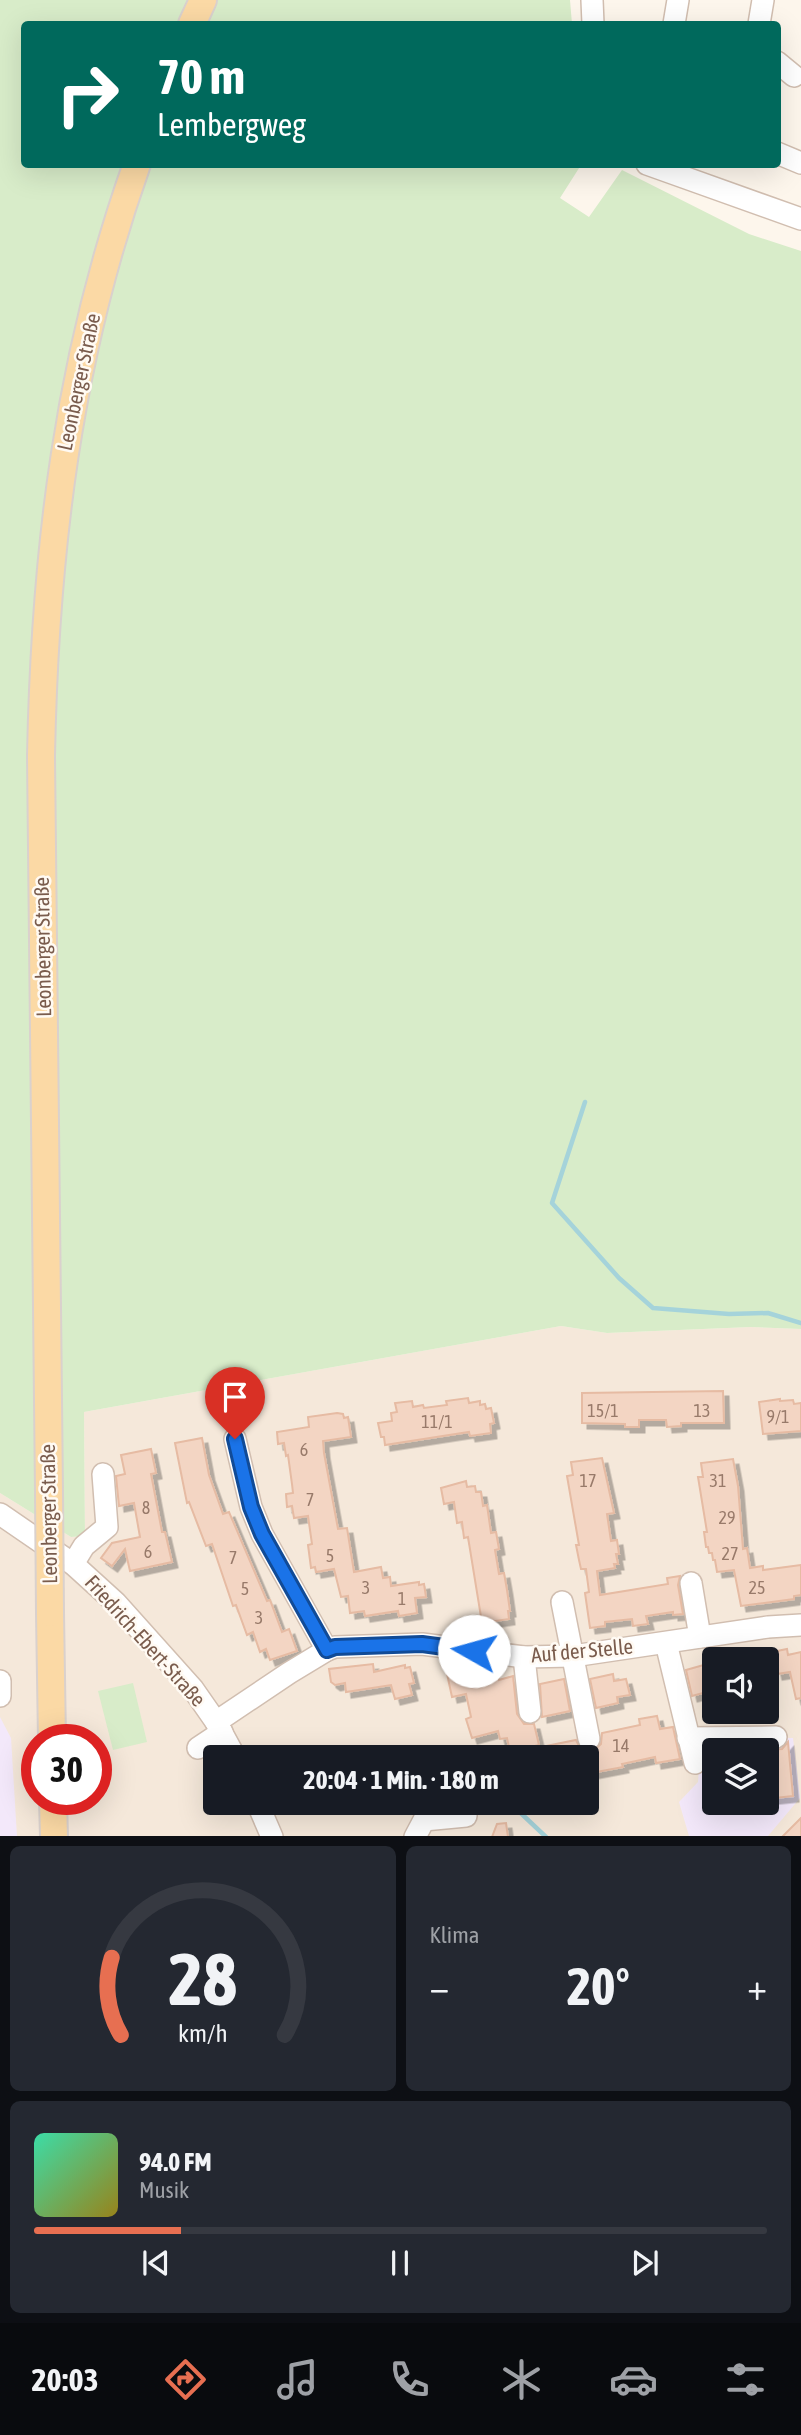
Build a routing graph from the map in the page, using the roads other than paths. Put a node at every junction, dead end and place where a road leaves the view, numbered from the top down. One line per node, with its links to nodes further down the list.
1 (203, 0): 5 (main road)
2 (592, 0): 6 (street)
3 (678, 0): 7 (street)
4 (762, 0): 8 (street)
5 (193, 21)
6 (593, 21)
7 (674, 21)
8 (759, 21)
9 (781, 155): 10 (street)
10 (801, 163)
11 (136, 168): 29 (main road, Leonberger Straße, bridge)
12 (658, 168): 13 (street)
13 (801, 219)
14 (235, 1439): 23 (street)
15 (103, 1474): 17 (street, Friedrich-Ebert-Straße)
16 (0, 1514): 17 (street, Friedrich-Ebert-Straße)
17 (73, 1564): 30 (street, Friedrich-Ebert-Straße)
18 (691, 1583): 21 (street)
19 (562, 1602): 24 (street)
20 (801, 1625): 21 (street, Auf der Stelle)
21 (700, 1637): 22 (street, Auf der Stelle)
22 (666, 1643): 24 (street, Auf der Stelle); 32 (street)
23 (327, 1650): 25 (street, Auf der Stelle); 30 (street, Auf der Stelle)
24 (573, 1656): 25 (street, Auf der Stelle); 33 (street)
25 (524, 1657): 28 (street)
26 (0, 1681): 27 (street)
27 (0, 1696)
28 (530, 1712)
29 (52, 1724)
30 (219, 1727): 34 (street, Friedrich-Ebert-Straße); 35 (street, Auf der Stelle)
31 (776, 1737): 32 (street)
32 (688, 1738): 36 (street)
33 (589, 1740)
34 (229, 1745)
35 (198, 1748)
36 (695, 1763)
37 (53, 1815): 40 (main road)
38 (263, 1815): 41 (street)
39 (466, 1816): 42 (street)
40 (54, 1836)
41 (272, 1836)
42 (415, 1836)

